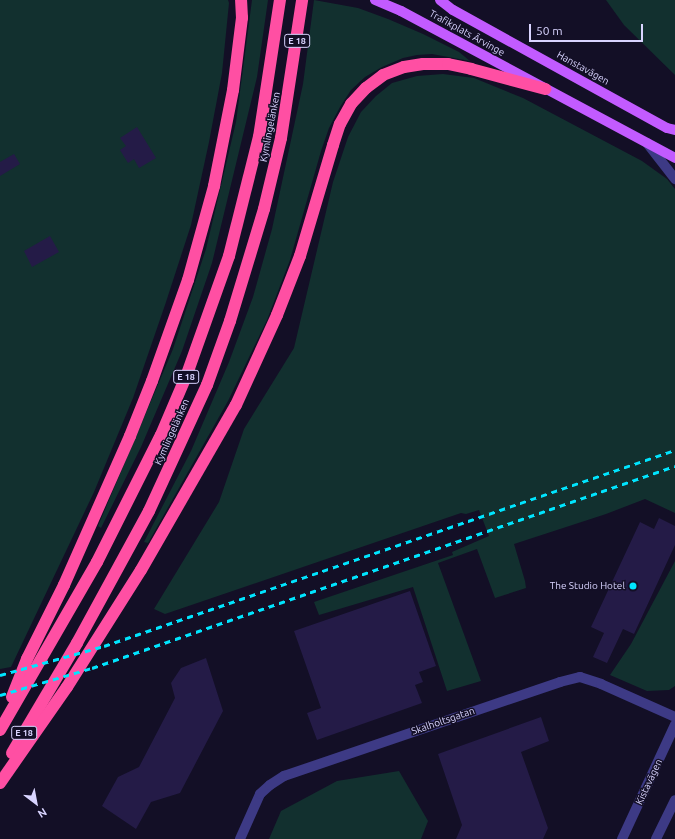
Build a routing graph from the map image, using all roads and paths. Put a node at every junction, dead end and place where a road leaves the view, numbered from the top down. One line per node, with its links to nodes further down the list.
1 (241, 0): 11 (highway)
2 (280, 0): 11 (highway, Kymlingelänken / E 18)
3 (302, 0): 15 (highway, Kymlingelänken / E 18)
4 (375, 0): 6 (main road, Trafikplats Ärvinge)
5 (440, 0): 7 (main road, Hanstavägen)
6 (545, 89): 8 (main road); 16 (highway)
7 (675, 130)
8 (647, 143): 9 (main road); 10 (street)
9 (675, 158)
10 (675, 179)
11 (13, 703): 14 (highway, Kymlingelänken / E 18)
12 (675, 716): 18 (street, Skalholtsgatan)
13 (675, 725): 19 (street, Kistavägen)
14 (0, 729)
15 (0, 774)
16 (0, 783)
17 (675, 800): 20 (street)
18 (240, 839)
19 (622, 839)
20 (656, 839)

